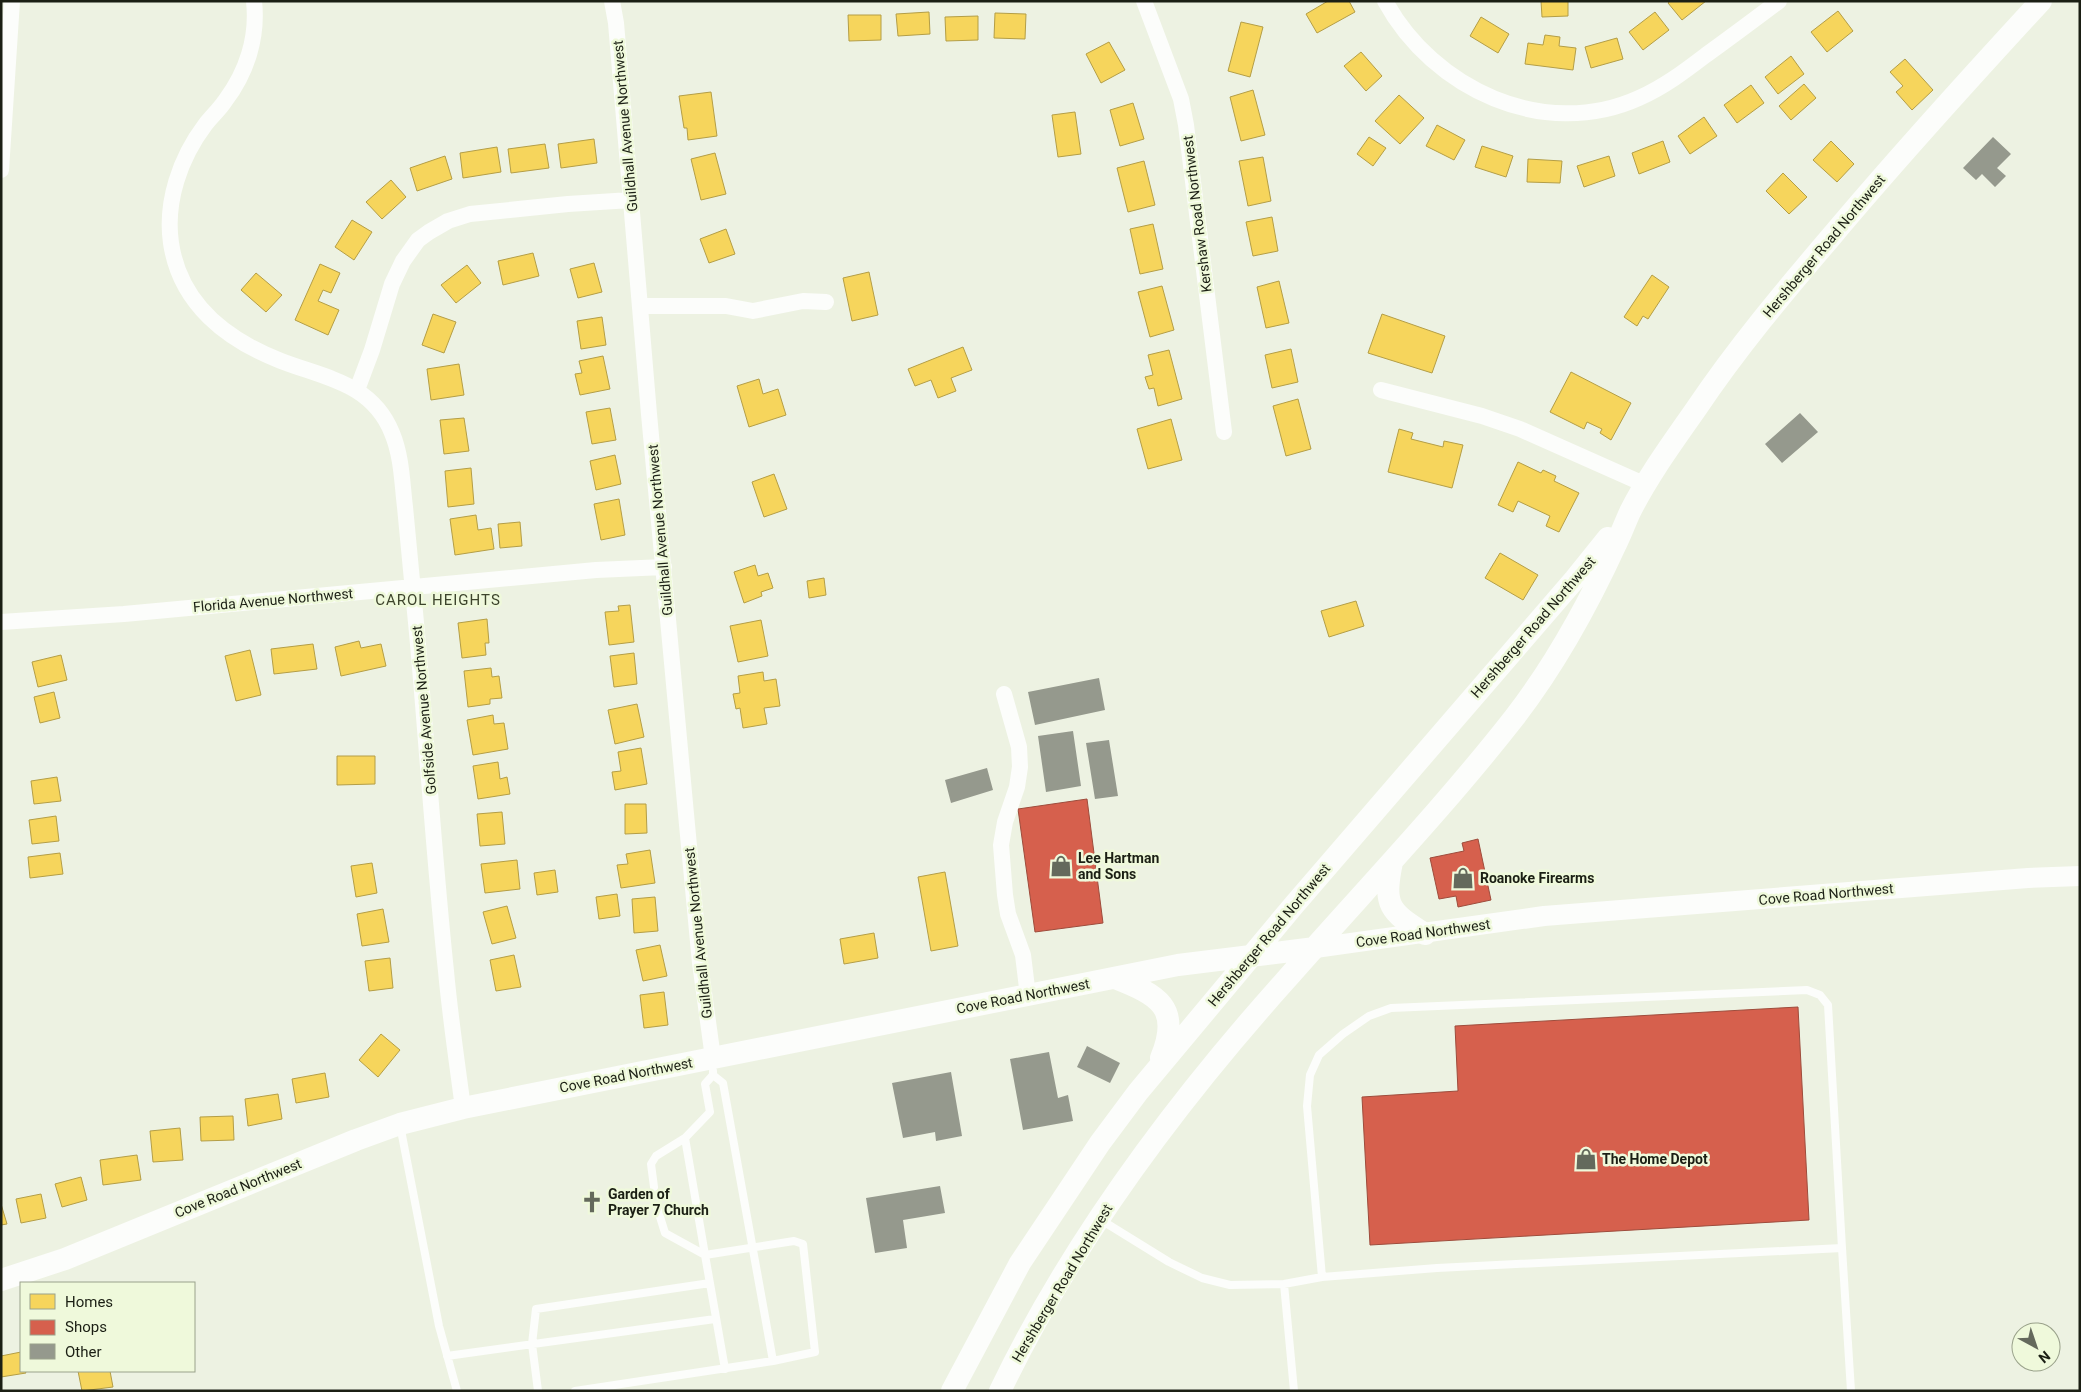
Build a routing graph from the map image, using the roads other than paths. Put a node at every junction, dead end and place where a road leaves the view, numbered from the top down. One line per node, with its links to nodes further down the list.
1 (12, 1): 8 (street)
2 (254, 1): 12 (street, Golfside Avenue Northwest)
3 (612, 1): 9 (street, Guildhall Avenue Northwest)
4 (1144, 1): 14 (street, Kershaw Road Northwest)
5 (1385, 1): 6 (street)
6 (1779, 1)
7 (2041, 1): 15 (main road, Hershberger Road Northwest)
8 (1, 170)
9 (631, 200): 11 (street, Guildhall Avenue Northwest); 12 (street)
10 (826, 302): 11 (street)
11 (640, 306): 17 (street, Guildhall Avenue Northwest)
12 (357, 390): 18 (street, Golfside Avenue Northwest)
13 (1381, 390): 15 (street)
14 (1224, 432)
15 (1646, 485): 16 (main road, Hershberger Road Northwest)
16 (1631, 510): 21 (main road, Hershberger Road Northwest); 25 (main road, Hershberger Road Northwest)
17 (664, 567): 18 (street, Florida Avenue Northwest); 28 (street, Guildhall Avenue Northwest)
18 (413, 587): 19 (street, Florida Avenue Northwest); 30 (street, Golfside Avenue Northwest)
19 (1, 622)
20 (1004, 694): 27 (street)
21 (1392, 862): 23 (main road); 24 (main road, Hershberger Road Northwest)
22 (2080, 876): 23 (street, Cove Road Northwest)
23 (1425, 934): 24 (street, Cove Road Northwest)
24 (1314, 948): 25 (main road, Cove Road Northwest); 35 (main road, Hershberger Road Northwest)
25 (1251, 956): 26 (main road, Cove Road Northwest); 29 (main road, Hershberger Road Northwest)
26 (1115, 978): 27 (main road, Cove Road Northwest); 29 (main road)
27 (1028, 996): 28 (main road, Cove Road Northwest)
28 (713, 1066): 30 (main road, Cove Road Northwest); 32 (lane); 36 (lane)
29 (1156, 1071): 51 (main road, Hershberger Road Northwest)
30 (463, 1108): 31 (main road, Cove Road Northwest)
31 (400, 1124): 40 (main road, Cove Road Northwest); 45 (lane)
32 (684, 1138): 33 (lane); 38 (lane)
33 (654, 1187)
34 (657, 1208): 38 (lane)
35 (1099, 1219): 42 (lane); 52 (main road, Hershberger Road Northwest)
36 (753, 1247): 38 (lane); 46 (lane); 46 (lane)
37 (1842, 1248): 39 (lane); 39 (lane); 54 (lane)
38 (705, 1255): 41 (lane)
39 (1322, 1277): 42 (lane)
40 (1, 1280)
41 (710, 1283): 43 (lane); 44 (lane)
42 (1284, 1284): 53 (lane)
43 (715, 1319): 44 (lane); 47 (lane)
44 (532, 1344): 45 (lane); 49 (lane)
45 (447, 1356): 48 (lane)
46 (772, 1361): 47 (lane)
47 (725, 1369): 50 (lane)
48 (457, 1391)
49 (538, 1391)
50 (575, 1391)
51 (952, 1391)
52 (1000, 1391)
53 (1294, 1391)
54 (1852, 1391)

